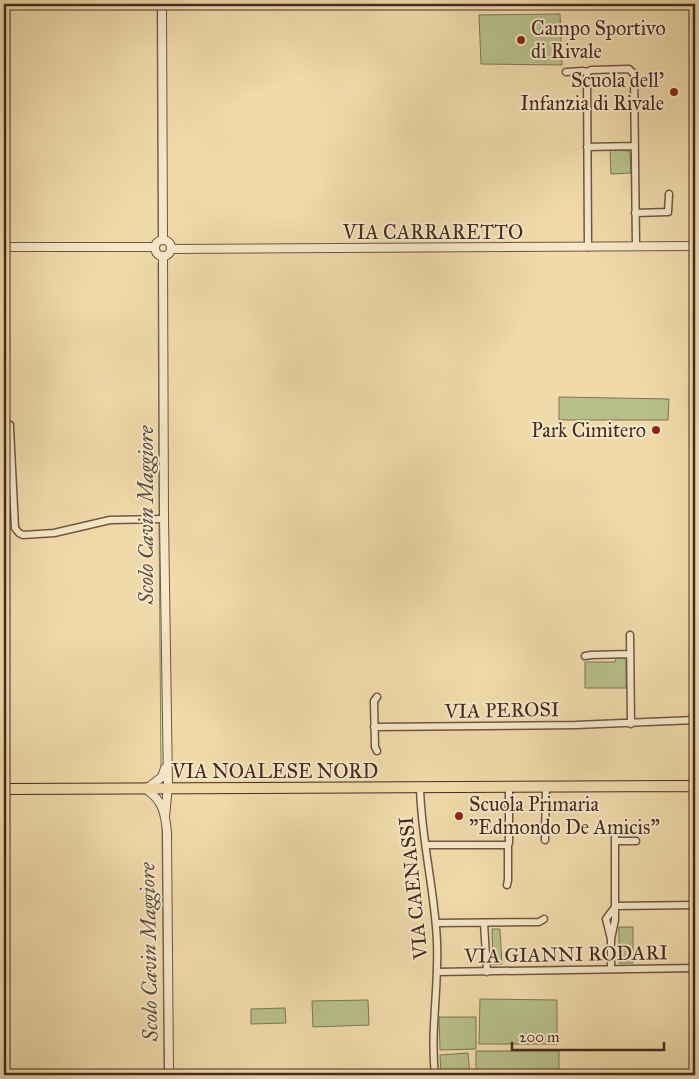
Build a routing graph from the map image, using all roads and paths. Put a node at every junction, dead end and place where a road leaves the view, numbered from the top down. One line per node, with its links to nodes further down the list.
1 (162, 4): 8 (street)
2 (566, 72): 3 (street)
3 (587, 72): 4 (street); 5 (street)
4 (635, 146): 5 (street); 7 (street)
5 (587, 147): 12 (street)
6 (669, 194): 7 (street)
7 (635, 213): 9 (street)
8 (163, 240): 11 (street); 14 (street)
9 (636, 246): 10 (street, VIA CARRARETTO); 12 (street, VIA CARRARETTO)
10 (695, 246)
11 (155, 247): 13 (street); 15 (street)
12 (588, 247): 14 (street, VIA CARRARETTO)
13 (4, 248)
14 (171, 249): 15 (street)
15 (163, 256): 17 (street)
16 (4, 424): 17 (street)
17 (160, 519): 26 (street)
18 (630, 635): 19 (street)
19 (630, 654): 20 (street); 23 (street)
20 (585, 656)
21 (377, 697): 24 (street)
22 (695, 720): 23 (street, VIA PEROSI)
23 (631, 724): 24 (street, VIA PEROSI)
24 (374, 727): 25 (street)
25 (377, 750)
26 (166, 764): 27 (street); 32 (street)
27 (162, 777): 32 (street); 34 (street)
28 (693, 786): 31 (main road, VIA NOALESE NORD)
29 (420, 787): 30 (main road, VIA NOALESE NORD); 32 (main road, VIA NOALESE NORD); 41 (street, VIA CAENASSI)
30 (509, 787): 31 (main road, VIA NOALESE NORD); 42 (street)
31 (546, 787): 38 (street)
32 (166, 788): 34 (main road, VIA NOALESE NORD); 35 (street); 36 (street)
33 (4, 789): 34 (main road, VIA NOALESE NORD)
34 (146, 789): 35 (street)
35 (160, 800): 36 (street)
36 (165, 817): 53 (street)
37 (618, 829): 39 (street)
38 (546, 840)
39 (615, 841): 40 (street); 45 (street)
40 (636, 841)
41 (426, 845): 42 (street); 48 (street, VIA CAENASSI)
42 (508, 845): 43 (street)
43 (506, 885)
44 (695, 905): 45 (street)
45 (615, 906): 50 (street)
46 (544, 919): 47 (street)
47 (484, 922): 48 (street); 52 (street)
48 (436, 925): 51 (street, VIA CAENASSI)
49 (695, 968): 50 (street, VIA GIANNI RODARI)
50 (611, 969): 52 (street, VIA GIANNI RODARI)
51 (437, 972): 52 (street, VIA GIANNI RODARI); 54 (street, VIA CAENASSI)
52 (486, 972)
53 (169, 1075)
54 (435, 1075)

